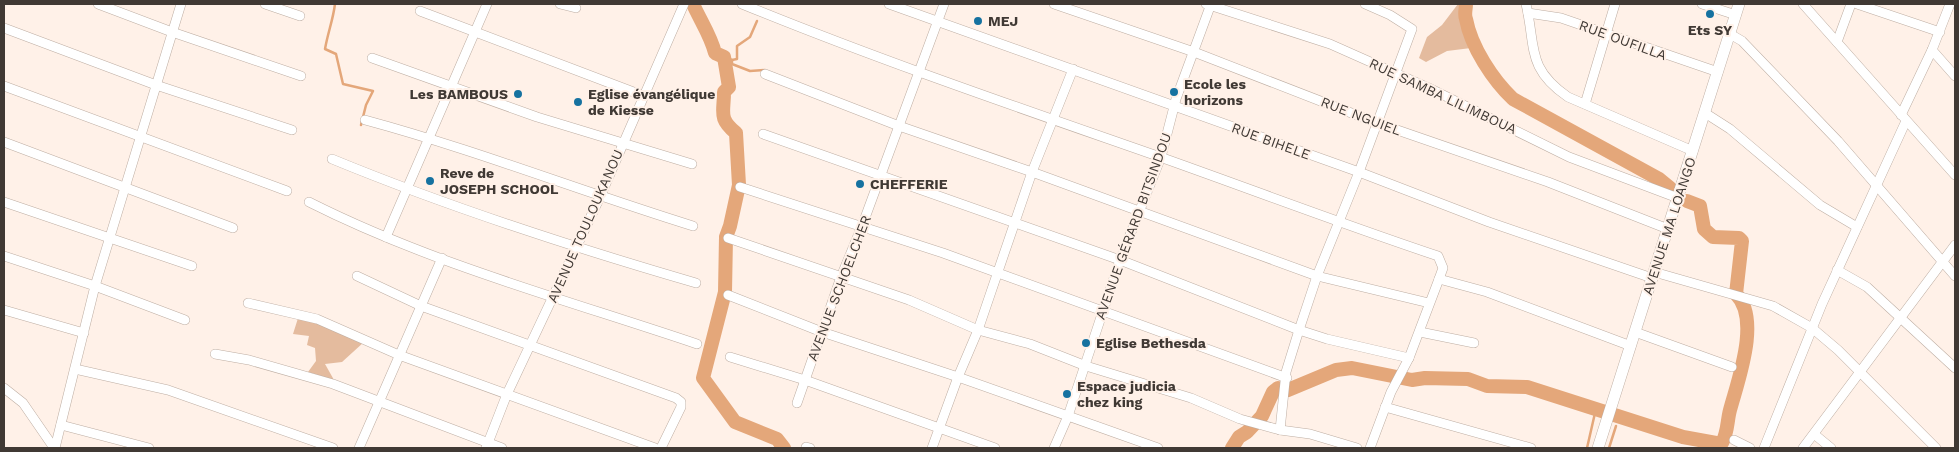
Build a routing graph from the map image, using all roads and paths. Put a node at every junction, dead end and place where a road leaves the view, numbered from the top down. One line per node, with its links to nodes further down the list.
1 (98, 4): 27 (street)
2 (182, 4): 27 (street)
3 (265, 4): 24 (street)
4 (487, 4): 29 (street)
5 (560, 4): 20 (street)
6 (684, 4): 46 (street, AVENUE TOULOUKANOU)
7 (742, 4): 37 (street)
8 (889, 4): 25 (street, RUE BIHELE)
9 (944, 4): 25 (street, AVENUE SCHOELCHER)
10 (1054, 4): 34 (street, RUE NGUIEL)
11 (1209, 4): 34 (street, AVENUE GÉRARD BITSINDOU); 39 (street, RUE SAMBA LILIMBOUA)
12 (1365, 4): 19 (street)
13 (1615, 4): 30 (street)
14 (1702, 4): 22 (street)
15 (1803, 4): 32 (street)
16 (1850, 4): 32 (street)
17 (1857, 4): 28 (street)
18 (1950, 4): 28 (street)
19 (1377, 6): 39 (street)
20 (576, 8)
21 (1527, 8): 30 (street, RUE OUFILLA); 47 (street)
22 (1738, 9): 31 (main road, AVENUE MA LOANGO)
23 (420, 11): 29 (street)
24 (300, 16)
25 (937, 21): 36 (street, RUE BIHELE); 37 (street, AVENUE SCHOELCHER)
26 (4, 28): 43 (street)
27 (172, 32): 41 (street); 43 (street)
28 (1940, 32): 33 (street)
29 (475, 33): 45 (street); 46 (street)
30 (1605, 33): 38 (street, RUE OUFILLA); 47 (street)
31 (1730, 34): 38 (main road, AVENUE MA LOANGO); 69 (street)
32 (1837, 42): 50 (street)
33 (1932, 50): 42 (street); 50 (street)
34 (1194, 52): 48 (street, AVENUE GÉRARD BITSINDOU); 53 (street, RUE NGUIEL)
35 (372, 58): 45 (street)
36 (1073, 69): 48 (street, RUE BIHELE); 52 (street)
37 (920, 71): 52 (street); 54 (street, AVENUE SCHOELCHER)
38 (1718, 72): 49 (main road, AVENUE MA LOANGO)
39 (1398, 73): 53 (street); 75 (street, RUE SAMBA LILIMBOUA)
40 (764, 74): 54 (street)
41 (301, 76)
42 (1955, 76)
43 (156, 85): 55 (street); 57 (street)
44 (4, 86): 57 (street)
45 (451, 88): 58 (street); 60 (street)
46 (644, 96): 60 (street, AVENUE TOULOUKANOU)
47 (1585, 104): 61 (street)
48 (1175, 106): 62 (street, AVENUE GÉRARD BITSINDOU); 66 (street, RUE BIHELE)
49 (1705, 113): 61 (main road, AVENUE MA LOANGO); 83 (street)
50 (1904, 118): 68 (street); 69 (street)
51 (365, 120): 58 (street)
52 (1054, 121): 62 (street); 65 (street)
53 (1377, 123): 66 (street); 85 (street, RUE NGUIEL)
54 (899, 126): 65 (street); 67 (street, AVENUE SCHOELCHER)
55 (292, 130)
56 (763, 134): 67 (street)
57 (140, 136): 70 (street); 73 (street)
58 (430, 137): 72 (street); 74 (street)
59 (4, 142): 70 (street)
60 (622, 144): 64 (street); 74 (street, AVENUE TOULOUKANOU)
61 (1692, 151): 75 (main road, AVENUE MA LOANGO)
62 (1160, 157): 78 (street, AVENUE GÉRARD BITSINDOU); 79 (street)
63 (332, 159): 72 (street)
64 (692, 164)
65 (1032, 172): 78 (street); 80 (street)
66 (1359, 172): 79 (street); 98 (street, RUE BIHELE)
67 (881, 175): 80 (street); 82 (street, AVENUE SCHOELCHER)
68 (1955, 175)
69 (1876, 185): 83 (street); 94 (street)
70 (125, 186): 84 (street); 86 (street)
71 (740, 187): 82 (street)
72 (407, 190): 87 (street); 90 (street)
73 (287, 191)
74 (600, 197): 81 (street); 90 (street, AVENUE TOULOUKANOU)
75 (1678, 198): 85 (main road, AVENUE MA LOANGO)
76 (4, 202): 86 (street)
77 (309, 202): 87 (street)
78 (1138, 212): 93 (street, AVENUE GÉRARD BITSINDOU); 100 (street)
79 (1338, 223): 100 (street); 103 (street)
80 (1016, 225): 93 (street); 97 (street)
81 (693, 226)
82 (862, 226): 97 (street); 102 (street, AVENUE SCHOELCHER)
83 (1857, 227): 96 (street)
84 (233, 228)
85 (1668, 229): 98 (main road, AVENUE MA LOANGO)
86 (109, 237): 95 (street); 105 (street)
87 (386, 237): 92 (street)
88 (728, 238): 102 (street)
89 (1955, 245): 94 (street)
90 (575, 248): 104 (street); 107 (street, AVENUE TOULOUKANOU)
91 (4, 256): 105 (street)
92 (442, 258): 107 (street); 110 (street)
93 (1120, 260): 112 (street, AVENUE GÉRARD BITSINDOU); 117 (street)
94 (1942, 262): 101 (street); 113 (street)
95 (192, 266)
96 (1837, 270): 113 (street); 115 (street)
97 (998, 273): 112 (street); 116 (street)
98 (1653, 275): 115 (street, RUE BIHELE); 120 (main road, AVENUE MA LOANGO)
99 (357, 276): 110 (street)
100 (1317, 276): 109 (street); 117 (street)
101 (1955, 276)
102 (841, 277): 116 (street); 118 (street, AVENUE SCHOELCHER)
103 (1439, 279): 109 (street); 125 (street)
104 (696, 283)
105 (94, 286): 114 (street); 121 (street)
106 (728, 295): 118 (street)
107 (552, 297): 123 (street); 124 (street, AVENUE TOULOUKANOU)
108 (248, 303): 127 (street)
109 (1429, 303): 119 (street)
110 (421, 306): 124 (street); 127 (street)
111 (4, 310): 121 (street)
112 (1103, 312): 130 (street, AVENUE GÉRARD BITSINDOU); 136 (street)
113 (1901, 317): 132 (street); 134 (street)
114 (186, 320)
115 (1812, 328): 134 (street, RUE BIHELE); 166 (street)
116 (978, 330): 130 (street); 135 (street)
117 (1299, 330): 129 (street); 136 (street)
118 (822, 332): 135 (street); 137 (street, AVENUE SCHOELCHER)
119 (1420, 332): 122 (street); 129 (street)
120 (1635, 332): 125 (main road, AVENUE MA LOANGO); 131 (street)
121 (84, 333): 133 (street)
122 (1474, 343)
123 (697, 344)
124 (530, 345): 139 (street, AVENUE TOULOUKANOU); 156 (street)
125 (1631, 346): 164 (main road, AVENUE MA LOANGO)
126 (215, 354): 140 (street)
127 (399, 355): 139 (street); 140 (street)
128 (730, 358): 137 (street)
129 (1409, 358): 142 (street)
130 (1086, 366): 143 (street, AVENUE GÉRARD BITSINDOU); 146 (street)
131 (1732, 367)
132 (1955, 368)
133 (75, 370): 144 (street); 152 (street)
134 (1861, 371): 147 (street); 169 (street, RUE BIHELE)
135 (958, 377): 143 (street); 145 (street)
136 (1286, 378): 146 (street)
137 (805, 380): 141 (street, AVENUE SCHOELCHER); 145 (street)
138 (4, 388): 150 (street)
139 (507, 394): 149 (street, AVENUE TOULOUKANOU); 155 (street)
140 (379, 402): 149 (street); 153 (street)
141 (797, 403)
142 (1385, 407): 162 (street); 163 (street)
143 (1068, 416): 159 (street, AVENUE GÉRARD BITSINDOU); 160 (street)
144 (61, 425): 150 (street); 151 (street)
145 (938, 429): 157 (street); 158 (street)
146 (1280, 430): 161 (street)
147 (1814, 434): 167 (street); 168 (street)
148 (1734, 440): 165 (street)
149 (487, 445): 154 (street)
150 (55, 448)
151 (149, 448)
152 (333, 448)
153 (359, 448)
154 (502, 448)
155 (655, 448)
156 (661, 448)
157 (932, 448)
158 (995, 448)
159 (1054, 448)
160 (1158, 448)
161 (1356, 448)
162 (1370, 448)
163 (1531, 448)
164 (1598, 448)
165 (1750, 448)
166 (1764, 448)
167 (1803, 448)
168 (1831, 448)
169 (1936, 448)

